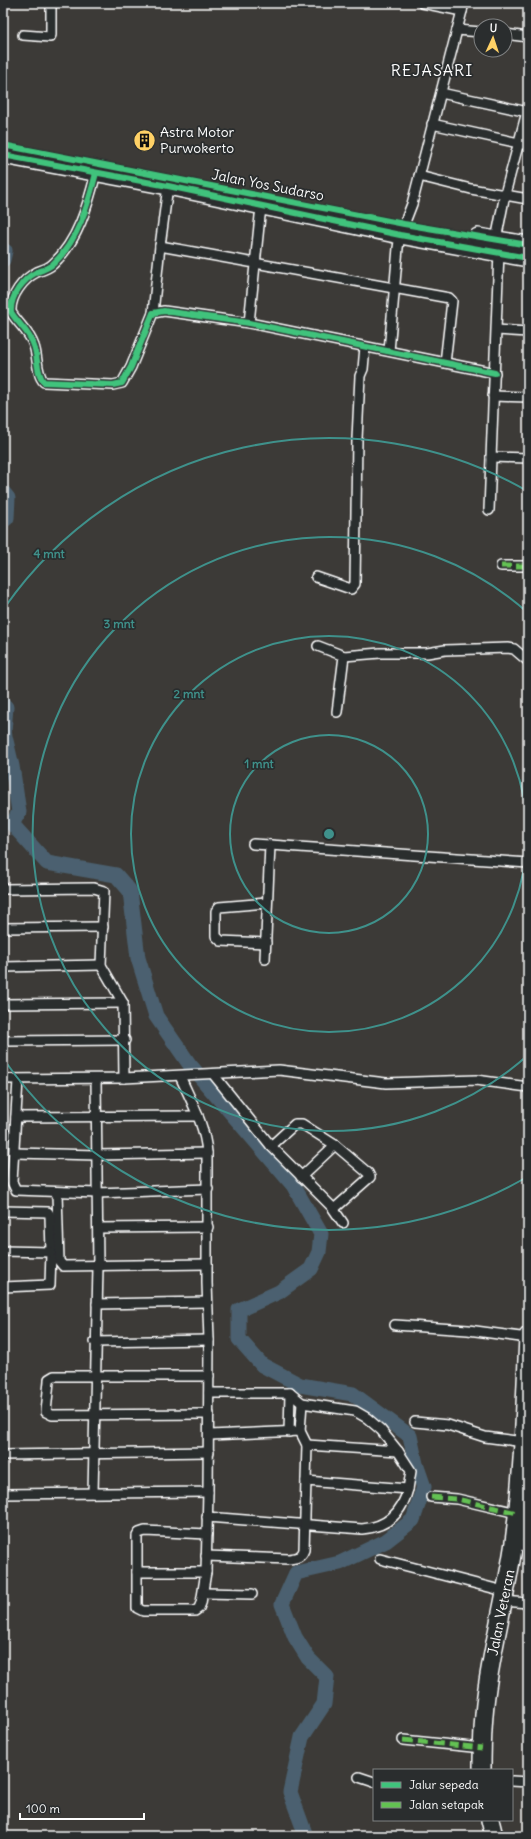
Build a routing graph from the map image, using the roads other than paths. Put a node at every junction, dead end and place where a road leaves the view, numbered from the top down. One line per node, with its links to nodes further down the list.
1 (51, 3): 6 (street)
2 (422, 3): 3 (street)
3 (463, 7): 4 (street)
4 (457, 30): 5 (street); 9 (street)
5 (473, 31)
6 (23, 35)
7 (513, 35): 8 (street)
8 (528, 37)
9 (441, 92): 10 (street); 11 (street)
10 (528, 110): 12 (street)
11 (432, 124): 12 (street); 17 (street)
12 (518, 143): 14 (street); 19 (street)
13 (3, 145): 22 (highway, Jalan Yos Sudarso)
14 (528, 145)
15 (3, 155): 16 (highway, Jalan Yos Sudarso)
16 (96, 173): 18 (highway, Jalan Yos Sudarso); 29 (street)
17 (419, 176): 19 (street); 22 (street)
18 (168, 186): 21 (highway, Jalan Yos Sudarso); 24 (street)
19 (505, 194): 20 (street); 25 (street)
20 (528, 199)
21 (262, 206): 22 (highway, Jalan Yos Sudarso); 27 (street)
22 (402, 230): 25 (highway, Jalan Yos Sudarso); 28 (street)
23 (528, 245): 25 (highway, Jalan Yos Sudarso)
24 (160, 246): 27 (street); 29 (street)
25 (498, 246): 26 (highway, Jalan Yos Sudarso); 31 (street)
26 (528, 258)
27 (255, 262): 28 (street); 30 (street)
28 (394, 288): 34 (street); 35 (street)
29 (154, 313): 30 (street)
30 (249, 323): 33 (street)
31 (497, 330): 32 (street); 36 (street)
32 (528, 332)
33 (365, 346): 34 (street); 44 (street)
34 (389, 352): 35 (street)
35 (445, 363): 36 (street)
36 (495, 373): 37 (street)
37 (493, 396): 38 (street); 39 (street)
38 (528, 397)
39 (491, 457): 40 (street); 41 (street)
40 (528, 458)
41 (489, 510)
42 (501, 566): 43 (street)
43 (528, 566)
44 (316, 577)
45 (318, 646): 46 (street)
46 (344, 656): 47 (street); 48 (street)
47 (528, 661)
48 (337, 712)
49 (253, 844): 50 (street)
50 (270, 845): 51 (street); 53 (street)
51 (528, 863)
52 (3, 889): 54 (street)
53 (266, 903): 56 (street); 56 (street)
54 (103, 927): 55 (street); 58 (street)
55 (3, 928)
56 (266, 943): 57 (street)
57 (265, 959)
58 (101, 965): 59 (street); 60 (street)
59 (3, 967)
60 (123, 1003): 61 (street); 62 (street)
61 (3, 1004)
62 (125, 1040): 63 (street); 66 (street)
63 (3, 1041)
64 (211, 1074): 65 (street); 70 (street); 75 (street)
65 (183, 1076): 66 (street); 71 (street)
66 (124, 1078): 68 (street)
67 (3, 1079): 69 (street)
68 (96, 1079): 69 (street); 73 (street)
69 (18, 1080): 72 (street)
70 (528, 1087)
71 (198, 1116): 73 (street); 77 (street)
72 (16, 1117): 73 (street); 76 (street)
73 (96, 1118): 78 (street)
74 (335, 1145): 75 (street); 79 (street); 83 (street)
75 (271, 1146): 79 (street)
76 (15, 1153): 78 (street); 81 (street)
77 (207, 1153): 78 (street); 80 (street)
78 (97, 1155): 82 (street)
79 (301, 1177): 83 (street)
80 (208, 1189): 82 (street); 86 (street)
81 (57, 1193): 82 (street); 91 (street)
82 (97, 1193): 87 (street)
83 (334, 1209): 85 (street)
84 (3, 1211): 89 (street)
85 (343, 1223)
86 (208, 1227): 87 (street); 90 (street)
87 (98, 1228): 91 (street)
88 (3, 1251): 89 (street)
89 (52, 1252): 92 (street)
90 (207, 1264): 91 (street); 93 (street)
91 (98, 1267): 94 (street)
92 (3, 1287)
93 (207, 1302): 94 (street); 97 (street)
94 (97, 1304): 98 (street)
95 (395, 1325): 96 (street)
96 (528, 1337): 110 (highway, Jalan Veteran)
97 (209, 1340): 98 (street); 100 (street)
98 (95, 1342): 99 (street)
99 (96, 1376): 100 (street); 105 (street); 105 (street)
100 (209, 1376): 102 (street)
101 (290, 1392): 102 (street); 103 (street); 108 (street)
102 (209, 1393): 104 (street)
103 (302, 1403): 107 (street); 112 (street)
104 (209, 1414): 105 (street); 109 (street)
105 (95, 1416): 114 (street)
106 (415, 1422): 110 (street)
107 (300, 1431): 108 (street); 111 (street)
108 (289, 1432): 109 (street)
109 (210, 1435): 113 (street)
110 (525, 1438): 118 (highway, Jalan Veteran)
111 (307, 1445): 112 (street); 116 (street)
112 (398, 1451): 117 (street)
113 (209, 1452): 114 (street); 119 (street)
114 (94, 1454): 115 (street); 120 (street)
115 (3, 1455)
116 (306, 1481): 117 (street); 125 (street)
117 (408, 1489): 125 (street)
118 (524, 1490): 123 (highway, Jalan Veteran)
119 (208, 1492): 120 (street); 124 (street)
120 (93, 1493): 121 (street)
121 (3, 1494)
122 (431, 1497): 123 (street)
123 (517, 1513): 127 (highway, Jalan Veteran)
124 (207, 1517): 125 (street); 126 (street)
125 (305, 1524): 128 (street)
126 (207, 1534): 128 (street); 130 (street)
127 (521, 1545): 134 (highway, Jalan Veteran)
128 (206, 1556): 131 (street)
129 (380, 1559): 134 (street)
130 (137, 1572): 131 (street); 132 (street)
131 (206, 1572): 132 (street)
132 (204, 1594): 133 (street)
133 (252, 1594)
134 (503, 1596): 135 (street); 137 (highway, Jalan Veteran)
135 (528, 1603)
136 (403, 1740): 137 (street)
137 (482, 1748): 138 (highway, Jalan Veteran)
138 (482, 1769)
139 (359, 1777): 141 (street)
140 (513, 1781): 142 (street)
141 (373, 1782)
142 (528, 1782)
143 (490, 1821): 144 (highway)
144 (494, 1836)

